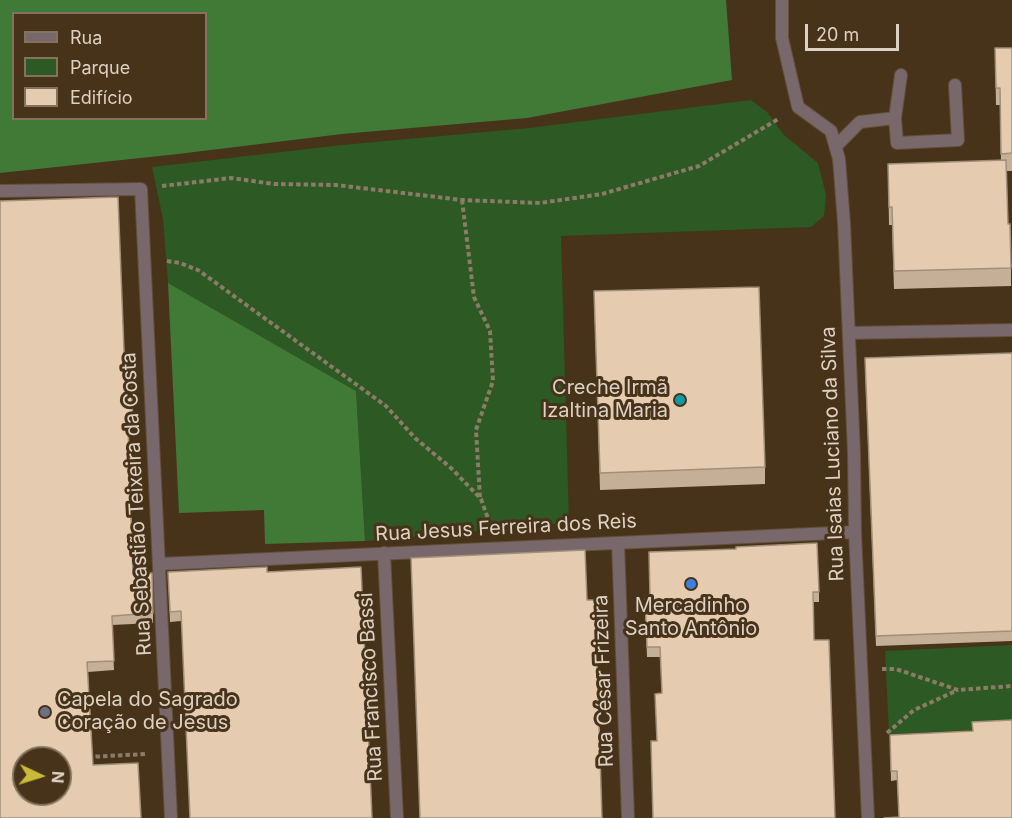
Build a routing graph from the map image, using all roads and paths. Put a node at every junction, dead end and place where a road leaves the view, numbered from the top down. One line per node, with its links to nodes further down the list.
1 (782, 0): 4 (street)
2 (901, 75): 5 (street)
3 (955, 85): 5 (street)
4 (798, 106): 6 (street, Rua Isaias Luciano da Silva); 9 (path)
5 (896, 118): 6 (street)
6 (836, 146): 12 (street, Rua Isaias Luciano da Silva)
7 (141, 189): 8 (street); 9 (path); 10 (street, Rua Sebastião Teixeira da Costa)
8 (0, 191)
9 (462, 200): 13 (path)
10 (145, 258): 13 (path); 18 (street, Rua Sebastião Teixeira da Costa)
11 (1012, 330): 12 (street)
12 (849, 333): 14 (street, Rua Isaias Luciano da Silva)
13 (480, 499): 16 (path)
14 (855, 532): 15 (street, Rua Jesus Ferreira dos Reis); 19 (street, Rua Isaias Luciano da Silva)
15 (618, 543): 16 (street, Rua Jesus Ferreira dos Reis); 27 (street, Rua César Frizeira)
16 (507, 548): 17 (street, Rua Jesus Ferreira dos Reis)
17 (384, 554): 18 (street, Rua Jesus Ferreira dos Reis); 26 (street, Rua Francisco Bassi)
18 (159, 564): 23 (street, Rua Sebastião Teixeira da Costa)
19 (860, 669): 21 (path); 22 (street, Rua Isaias Luciano da Silva)
20 (1012, 686): 21 (path)
21 (958, 690): 22 (path)
22 (864, 749): 28 (street, Rua Isaias Luciano da Silva)
23 (168, 753): 24 (path); 25 (street, Rua Sebastião Teixeira da Costa)
24 (79, 757)
25 (171, 818)
26 (397, 818)
27 (628, 818)
28 (868, 818)

